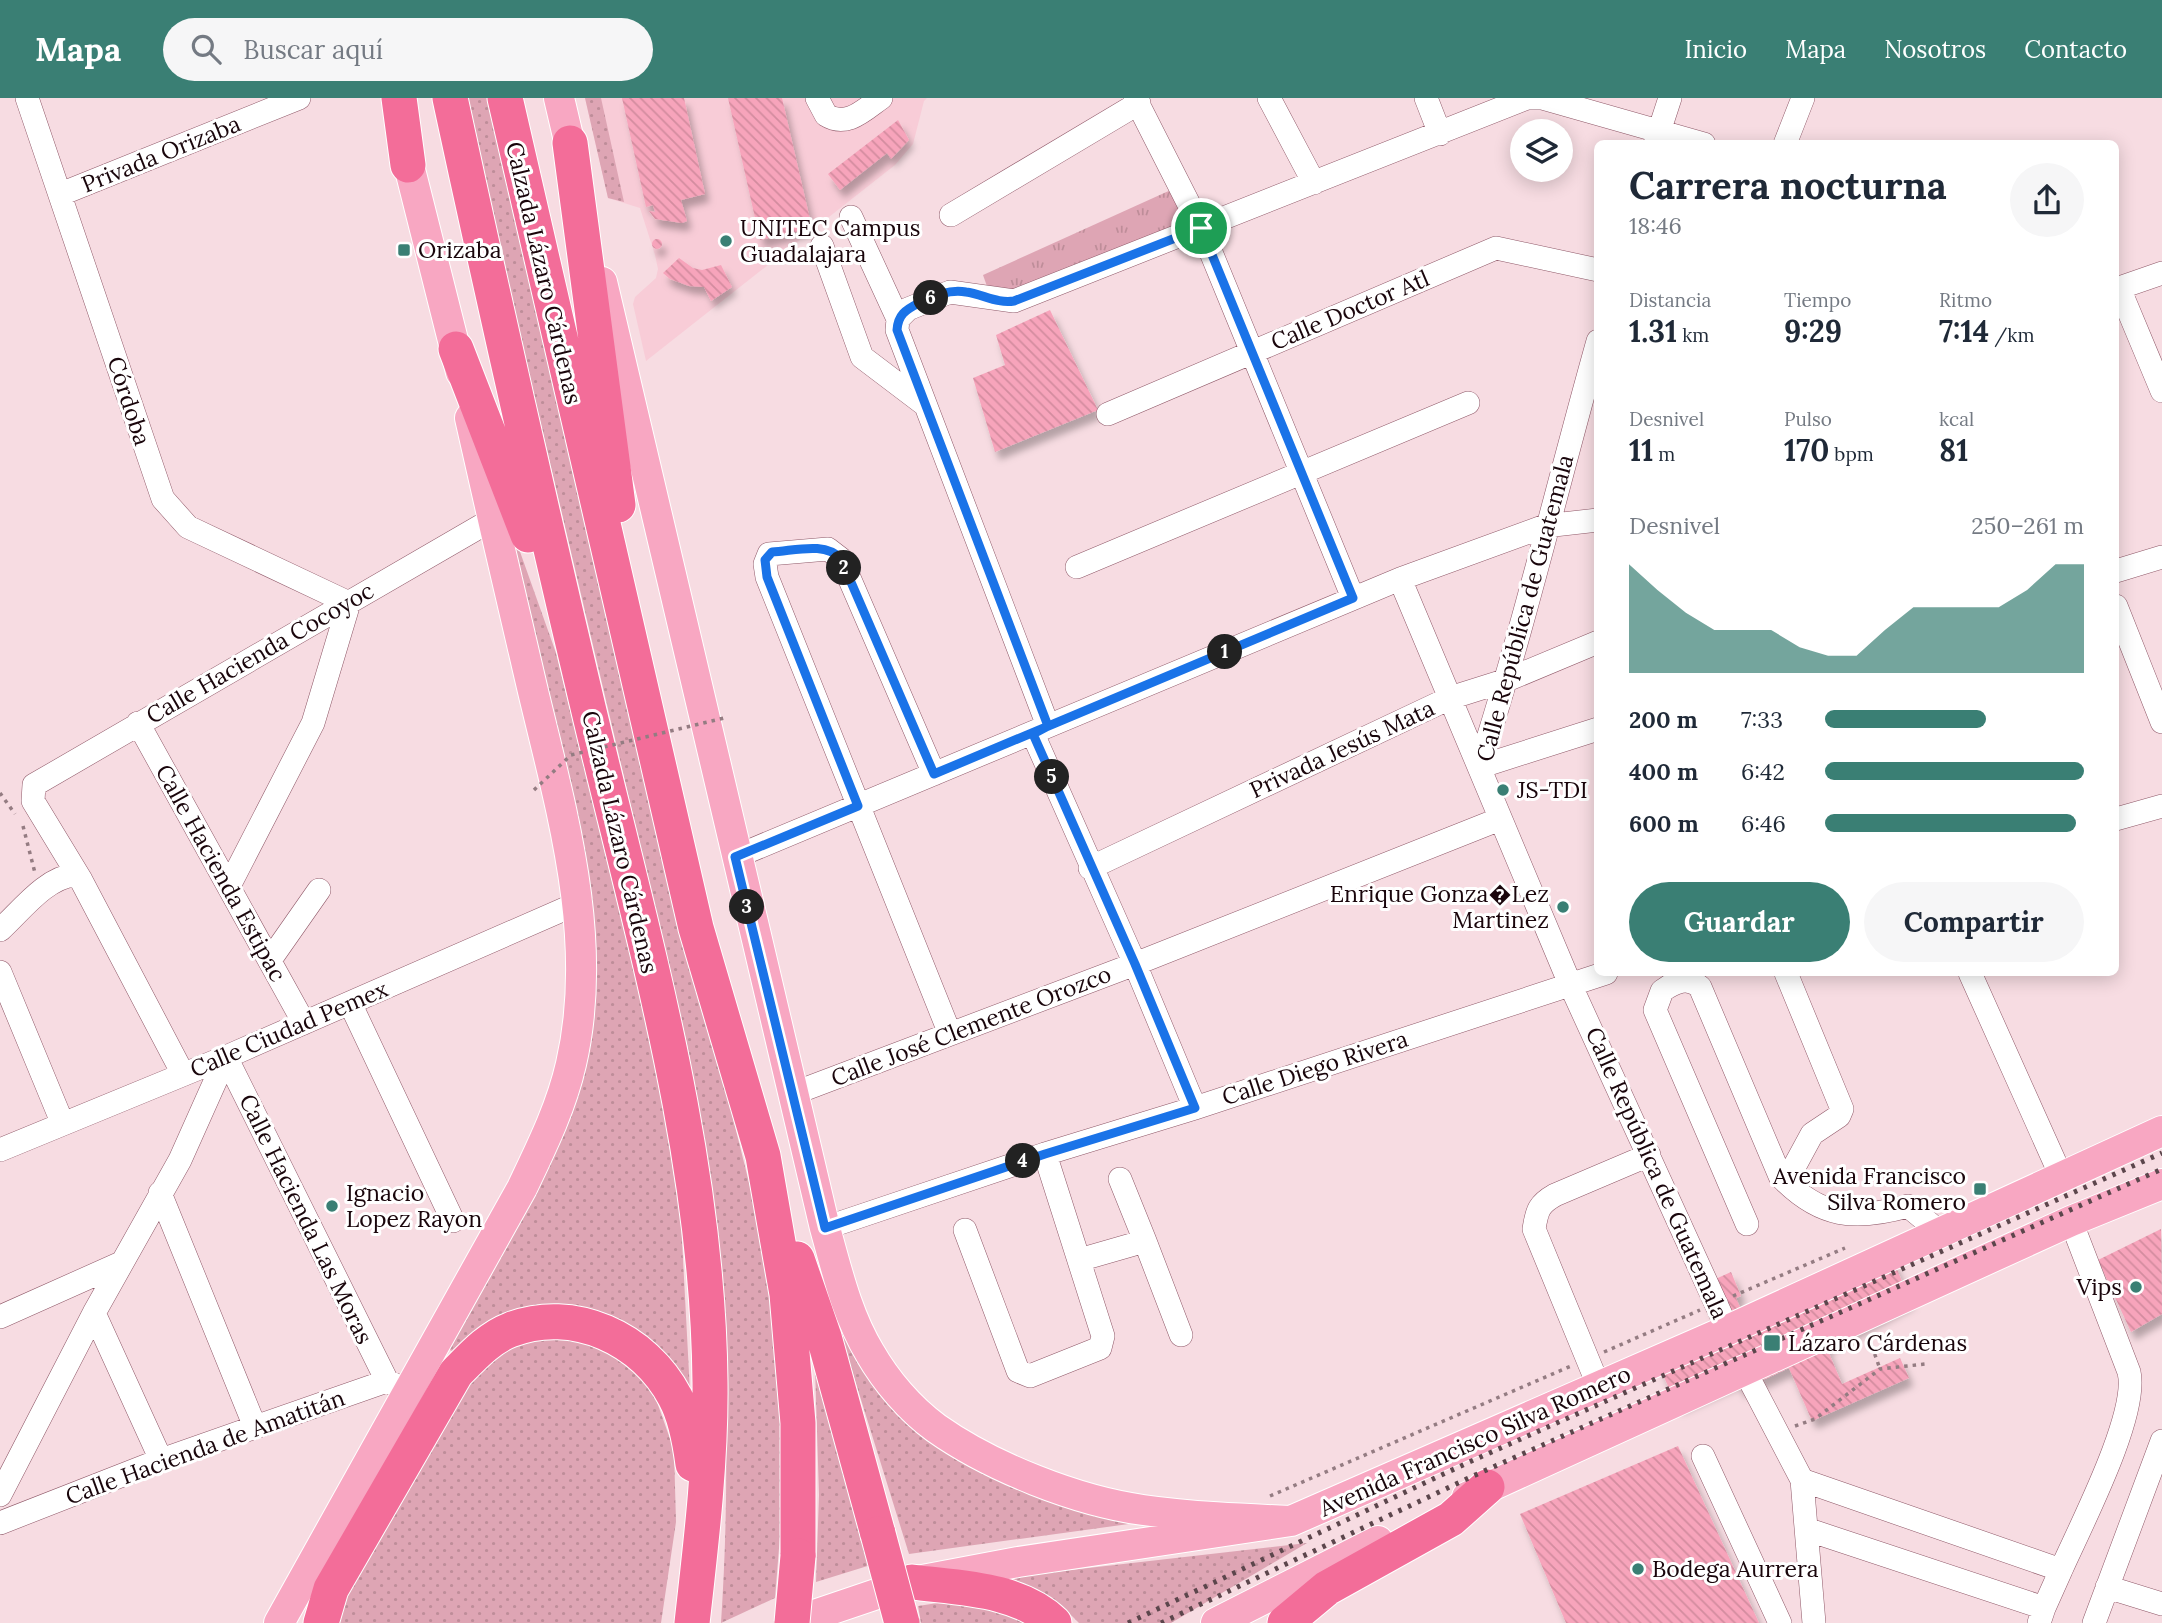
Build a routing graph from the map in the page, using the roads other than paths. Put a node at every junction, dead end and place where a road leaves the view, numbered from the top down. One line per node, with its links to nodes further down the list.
1 (27, 98): 22 (street, Córdoba)
2 (299, 98): 22 (street, Privada Orizaba)
3 (393, 98): 20 (main road)
4 (399, 98): 20 (highway)
5 (450, 98): 51 (highway, Calzada Lázaro Cárdenas)
6 (505, 98): 56 (highway, Calzada Lázaro Cárdenas)
7 (559, 98): 19 (main road)
8 (817, 98): 9 (street)
9 (881, 98)
10 (1269, 98): 21 (street)
11 (1426, 98): 15 (street)
12 (1670, 98): 16 (street)
13 (1803, 98): 18 (street)
14 (1137, 101): 23 (street); 25 (street)
15 (1440, 134): 16 (street); 21 (street)
16 (1657, 137): 17 (street)
17 (1677, 140)
18 (1787, 140)
19 (570, 143): 56 (highway); 65 (main road)
20 (408, 165): 32 (main road)
21 (1314, 183): 25 (street)
22 (61, 194): 48 (street, Córdoba)
23 (951, 215)
24 (851, 217): 31 (street)
25 (1201, 228): 31 (street); 33 (street)
26 (822, 246): 37 (street)
27 (1594, 269): 33 (street, Calle Doctor Atl)
28 (2162, 273): 29 (street)
29 (2119, 287)
30 (2119, 293): 35 (street)
31 (898, 319): 37 (street)
32 (456, 349): 40 (main road); 51 (highway)
33 (1253, 352): 38 (street, Calle Doctor Atl); 39 (street)
34 (1594, 355): 42 (street, Calle República de Guatemala)
35 (2162, 391)
36 (1468, 403): 39 (street)
37 (923, 404): 57 (street)
38 (1108, 414)
39 (1302, 473): 44 (street); 47 (street)
40 (492, 519): 48 (street, Calle Hacienda Cocoyoc); 70 (main road)
41 (1594, 520): 42 (street)
42 (1545, 526): 46 (street); 52 (street, Calle República de Guatemala)
43 (2162, 557): 45 (street)
44 (1077, 567)
45 (2119, 570)
46 (1400, 579): 47 (street); 53 (street)
47 (1353, 598): 57 (street)
48 (349, 604): 55 (street, Calle Hacienda Cocoyoc); 68 (street)
49 (2119, 614): 54 (street)
50 (1594, 644): 52 (street, Privada Jesús Mata)
51 (576, 658): 123 (highway, Calzada Lázaro Cárdenas)
52 (1507, 680): 53 (street, Privada Jesús Mata); 59 (street, Calle República de Guatemala)
53 (1450, 698): 59 (street); 66 (street, Privada Jesús Mata)
54 (2162, 722)
55 (138, 723): 67 (street, Calle Hacienda Cocoyoc); 68 (street, Calle Hacienda Estipac)
56 (647, 723): 91 (highway, Calzada Lázaro Cárdenas)
57 (1041, 730): 60 (street); 66 (street)
58 (1594, 730): 59 (street)
59 (1479, 767): 64 (street, Calle República de Guatemala)
60 (934, 774): 61 (street); 61 (street)
61 (858, 806): 65 (street); 81 (street)
62 (2162, 806): 63 (street)
63 (2119, 818)
64 (1500, 819): 73 (street, Calle José Clemente Orozco); 78 (street, Calle República de Guatemala)
65 (735, 857): 84 (main road)
66 (1090, 868): 73 (street)
67 (75, 875): 71 (street); 83 (street)
68 (229, 886): 72 (street, Calle Hacienda Estipac)
69 (319, 890): 72 (street)
70 (576, 904): 79 (street, Calle Ciudad Pemex); 111 (main road)
71 (0, 930)
72 (270, 960): 80 (street, Calle Hacienda Estipac)
73 (1135, 964): 81 (street, Calle José Clemente Orozco); 85 (street)
74 (0, 972): 86 (street)
75 (1596, 976): 78 (street, Calle Diego Rivera)
76 (1787, 976): 94 (street)
77 (1971, 976): 92 (street)
78 (1570, 984): 85 (street, Calle Diego Rivera); 90 (street, Calle República de Guatemala)
79 (350, 1003): 80 (street, Calle Ciudad Pemex); 97 (street)
80 (304, 1023): 82 (street, Calle Ciudad Pemex)
81 (950, 1034): 84 (street, Calle José Clemente Orozco)
82 (226, 1056): 83 (street, Calle Ciudad Pemex); 96 (street); 111 (street, Calle Hacienda Las Moras)
83 (183, 1074): 86 (street, Calle Ciudad Pemex)
84 (792, 1094): 100 (main road)
85 (1195, 1108): 89 (street, Calle Diego Rivera)
86 (62, 1122): 88 (street, Calle Ciudad Pemex)
87 (2162, 1131): 92 (main road, Avenida Francisco Silva Romero)
88 (0, 1150)
89 (1045, 1154): 100 (street, Calle Diego Rivera); 104 (street)
90 (1649, 1155): 108 (street, Calle República de Guatemala); 112 (street)
91 (763, 1156): 132 (highway, Calzada Lázaro Cárdenas, bridge); 133 (highway, bridge)
92 (2061, 1176): 102 (main road, Avenida Francisco Silva Romero)
93 (1120, 1178): 103 (street)
94 (1786, 1182): 99 (street); 102 (street)
95 (2162, 1184): 98 (main road, Avenida Francisco Silva Romero)
96 (160, 1193): 105 (street); 113 (street)
97 (453, 1221)
98 (2071, 1222): 110 (main road, Avenida Francisco Silva Romero); 124 (street)
99 (1747, 1224)
100 (825, 1228): 120 (main road)
101 (965, 1230): 104 (street)
102 (1941, 1233): 108 (main road, Avenida Francisco Silva Romero)
103 (1145, 1241): 104 (street); 109 (street)
104 (1079, 1260)
105 (121, 1263): 106 (street); 107 (street)
106 (94, 1313): 116 (street); 119 (street)
107 (0, 1317)
108 (1728, 1331): 112 (main road, Avenida Francisco Silva Romero)
109 (1181, 1335)
110 (1745, 1371): 117 (street); 118 (main road, Avenida Francisco Silva Romero)
111 (398, 1386): 113 (street, Calle Hacienda de Amatitán); 130 (main road)
112 (1599, 1387): 120 (main road, Avenida Francisco Silva Romero)
113 (255, 1427): 116 (street, Calle Hacienda de Amatitán)
114 (2162, 1441): 126 (street)
115 (1703, 1456): 137 (street)
116 (161, 1460): 121 (street, Calle Hacienda de Amatitán)
117 (1802, 1480): 122 (street); 124 (street)
118 (1487, 1487): 135 (main road, Avenida Francisco Silva Romero); 136 (highway)
119 (0, 1495)
120 (1291, 1521): 125 (main road, Avenida Francisco Silva Romero)
121 (0, 1523)
122 (1809, 1530): 129 (street); 138 (street)
123 (701, 1531): 128 (highway, Calzada Lázaro Cárdenas); 131 (highway)
124 (2061, 1570): 129 (street)
125 (912, 1582): 132 (main road, Avenida Francisco Silva Romero); 134 (highway)
126 (2106, 1587): 127 (street); 139 (street)
127 (2162, 1604)
128 (693, 1610)
129 (2041, 1616)
130 (279, 1623)
131 (321, 1623)
132 (791, 1623)
133 (902, 1623)
134 (1054, 1623)
135 (1216, 1623)
136 (1285, 1623)
137 (1780, 1623)
138 (1814, 1623)
139 (2094, 1623)

